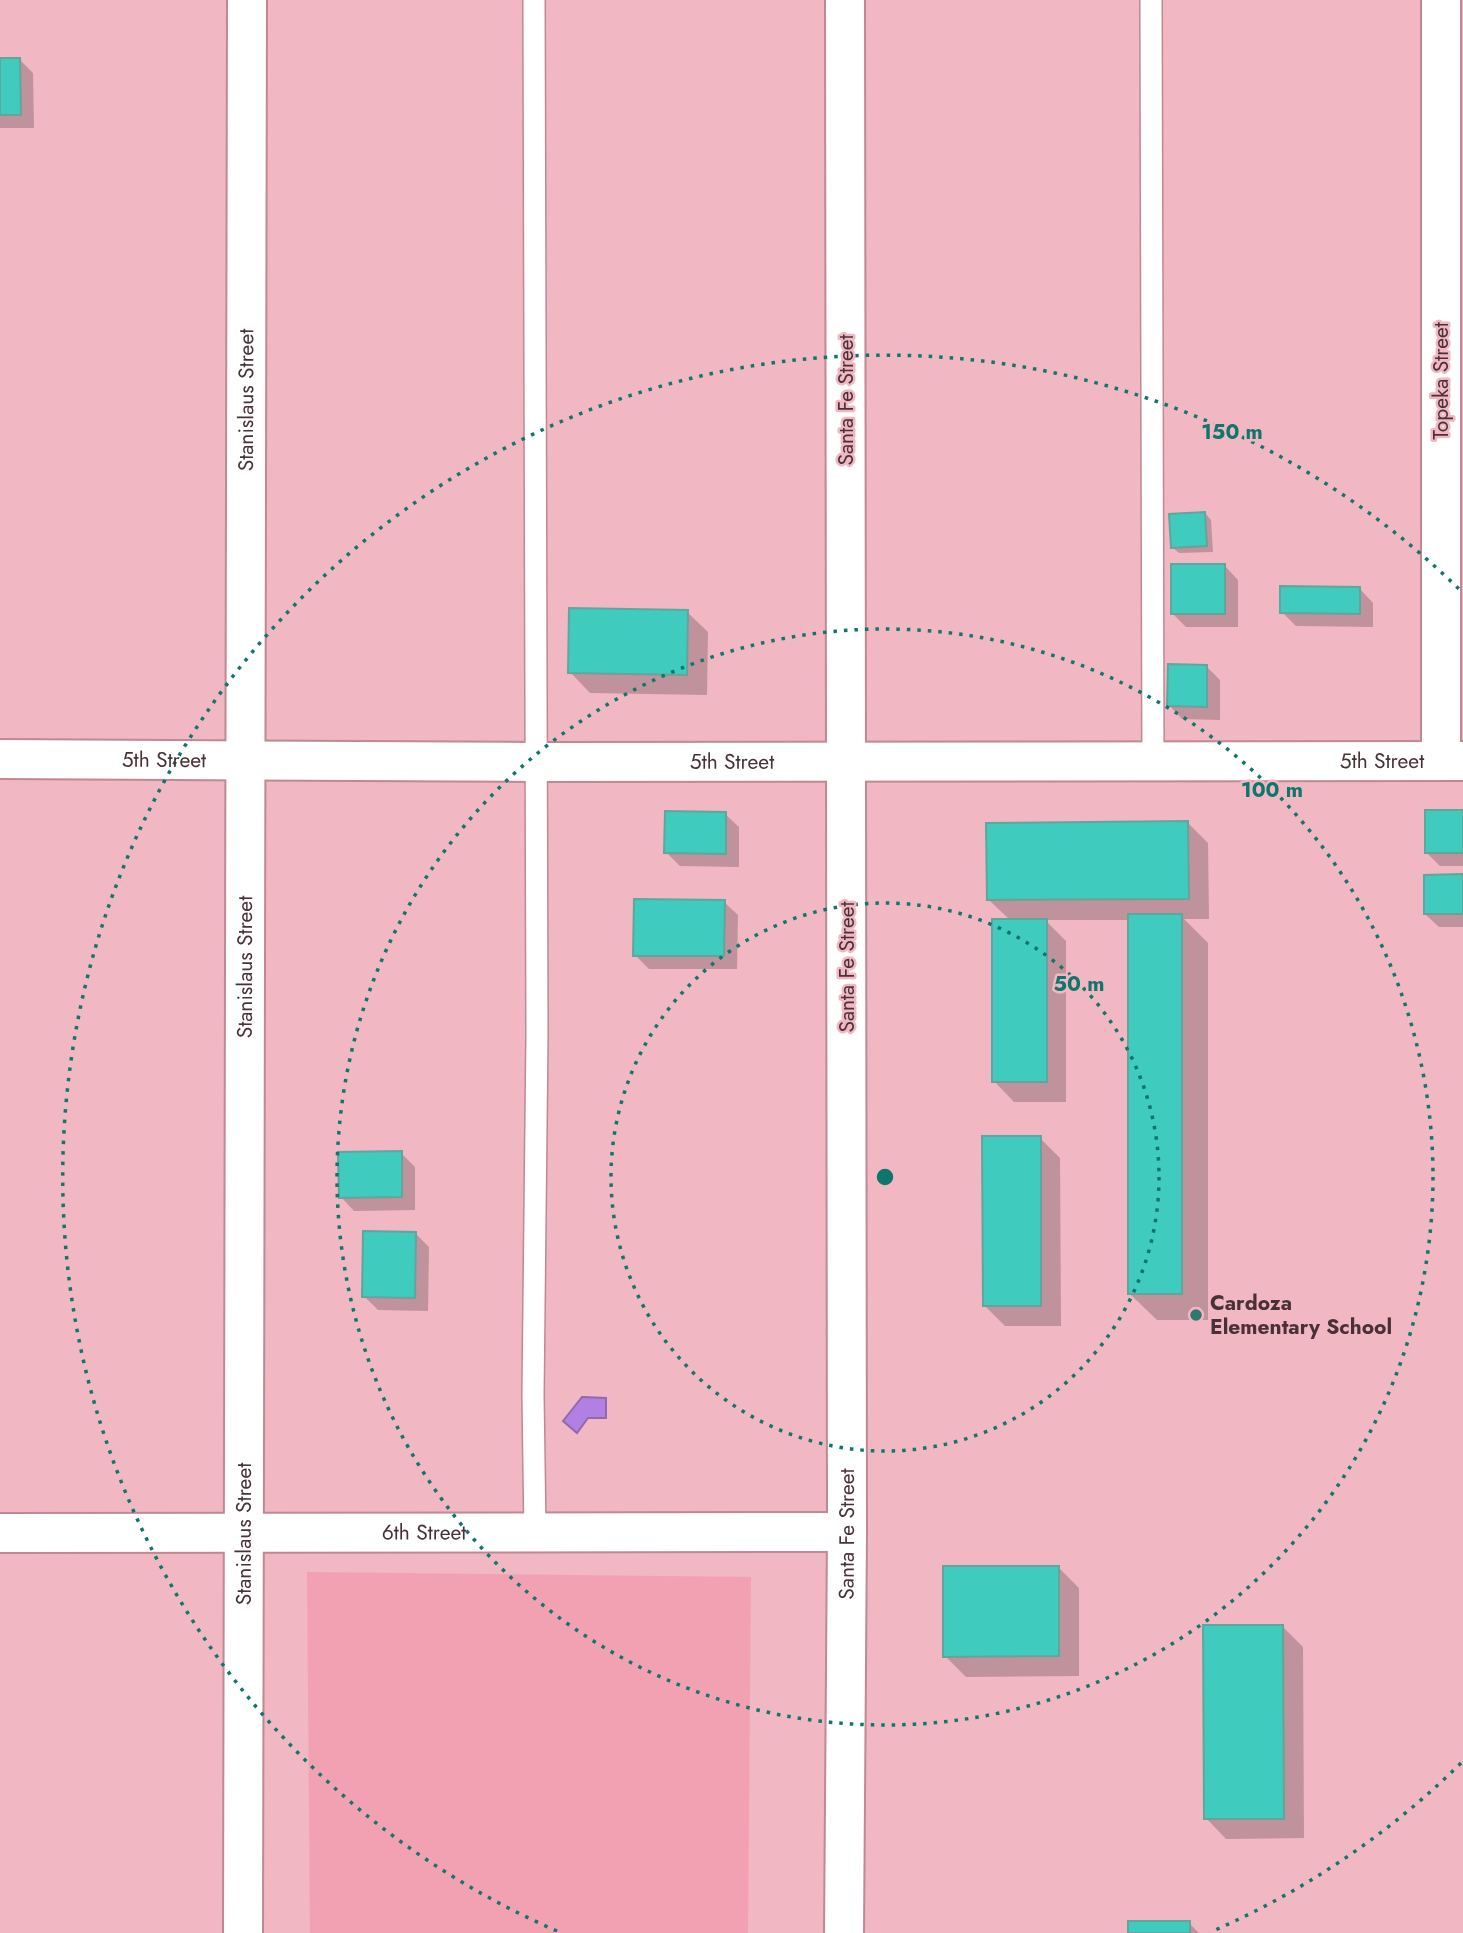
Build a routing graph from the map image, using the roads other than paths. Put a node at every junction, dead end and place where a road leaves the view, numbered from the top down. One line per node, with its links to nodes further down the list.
1 (247, 0): 8 (street, Stanislaus Street)
2 (534, 0): 9 (lane)
3 (845, 0): 10 (street, Santa Fe Street)
4 (1151, 0): 11 (lane)
5 (1441, 0): 7 (street, Topeka Street)
6 (0, 759): 8 (street, 5th Street)
7 (1452, 761): 11 (street, 5th Street)
8 (246, 762): 9 (street, 5th Street); 12 (street, Stanislaus Street)
9 (534, 762): 10 (street, 5th Street); 13 (lane)
10 (847, 762): 11 (street, 5th Street); 14 (street, Santa Fe Street)
11 (1153, 762)
12 (245, 1532): 13 (street, 6th Street); 15 (street, 6th Street); 16 (street, Stanislaus Street)
13 (535, 1532): 14 (street, 6th Street)
14 (847, 1532): 17 (street, Santa Fe Street)
15 (0, 1533)
16 (243, 1933)
17 (844, 1933)

